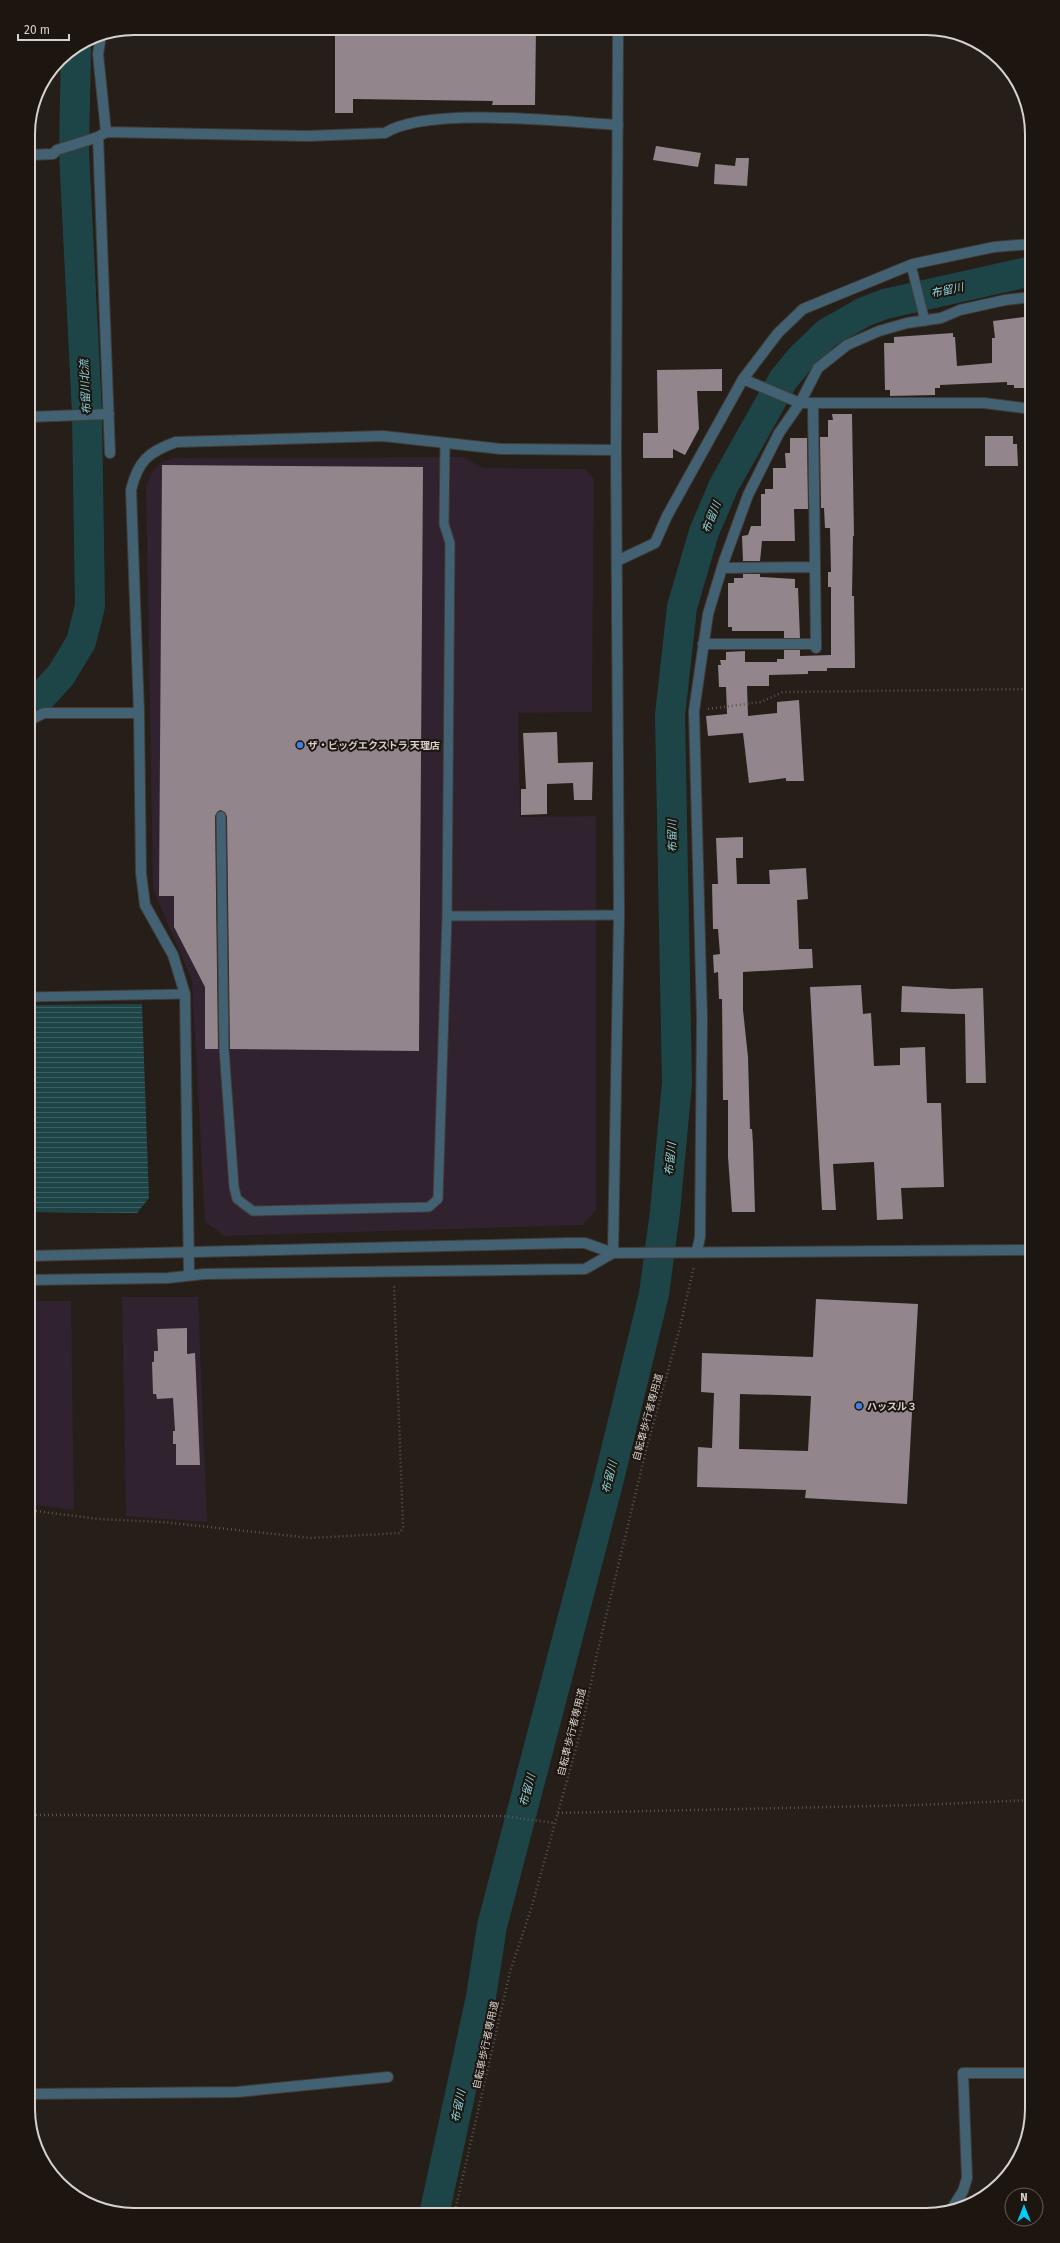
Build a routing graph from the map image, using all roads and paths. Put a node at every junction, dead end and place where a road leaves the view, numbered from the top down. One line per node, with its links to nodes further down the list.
1 (618, 35): 3 (street)
2 (100, 41): 4 (street)
3 (618, 125): 4 (street); 17 (street)
4 (99, 135): 5 (street); 14 (street)
5 (35, 155)
6 (1025, 245): 7 (street)
7 (911, 266): 9 (lane); 10 (street)
8 (1025, 298): 9 (street)
9 (924, 319): 11 (street)
10 (747, 381): 11 (street); 19 (street)
11 (796, 401): 12 (street); 21 (street)
12 (813, 403): 13 (street); 20 (street)
13 (1025, 408)
14 (109, 414): 15 (street); 18 (street)
15 (35, 417)
16 (445, 443): 17 (street); 25 (street); 29 (lane)
17 (616, 450): 19 (street)
18 (110, 453)
19 (617, 561): 28 (street)
20 (815, 566): 21 (street); 22 (street)
21 (722, 568): 22 (street)
22 (703, 644): 24 (street)
23 (1025, 689): 24 (path)
24 (694, 711): 33 (street)
25 (140, 713): 26 (street); 30 (street)
26 (35, 718)
27 (221, 816): 29 (lane)
28 (619, 915): 29 (lane); 35 (street)
29 (447, 916)
30 (185, 994): 31 (lane); 34 (street)
31 (35, 997)
32 (1025, 1250): 33 (street)
33 (697, 1252): 35 (street); 42 (path, 自転車歩行者専用道)
34 (189, 1253): 35 (street); 36 (street); 38 (street)
35 (614, 1253): 37 (street)
36 (35, 1256)
37 (393, 1271): 38 (street); 40 (path)
38 (189, 1275): 39 (street)
39 (35, 1280)
40 (35, 1511)
41 (1025, 1800): 42 (path)
42 (558, 1813): 44 (path, 自転車歩行者専用道)
43 (35, 1815): 44 (path)
44 (555, 1823): 49 (path, 自転車歩行者専用道)
45 (1025, 2073): 48 (street)
46 (388, 2077): 47 (street)
47 (35, 2094)
48 (955, 2204)
49 (456, 2208)

